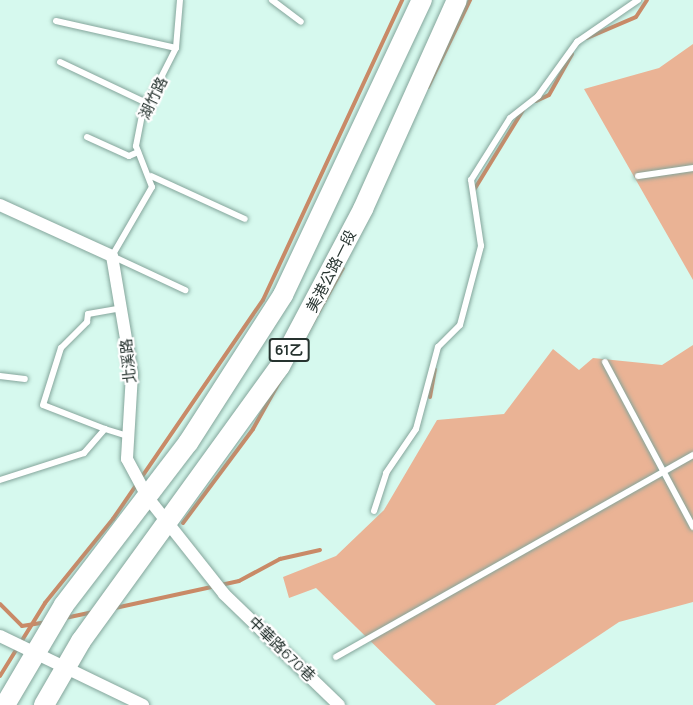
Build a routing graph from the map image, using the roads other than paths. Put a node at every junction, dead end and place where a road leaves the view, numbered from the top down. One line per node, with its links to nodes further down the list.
1 (180, 0): 8 (lane, 湖竹路)
2 (272, 0): 7 (lane)
3 (422, 0): 29 (main road, 61乙)
4 (457, 0): 31 (main road, 美港公路一段 / 61乙)
5 (638, 0): 30 (lane)
6 (56, 21): 8 (lane)
7 (301, 22)
8 (176, 48): 10 (lane, 湖竹路)
9 (60, 62): 10 (lane)
10 (151, 105): 12 (lane, 湖竹路)
11 (87, 137): 12 (lane)
12 (138, 152): 14 (lane)
13 (693, 168): 15 (lane)
14 (152, 176): 17 (lane); 18 (lane)
15 (638, 176)
16 (0, 205): 18 (street)
17 (245, 219)
18 (112, 256): 19 (lane); 20 (street, 北溪路)
19 (185, 290)
20 (121, 308): 24 (lane); 25 (street, 北溪路)
21 (605, 362): 27 (lane)
22 (0, 376): 23 (lane)
23 (25, 379)
24 (105, 429): 25 (lane); 28 (lane)
25 (128, 436): 29 (street, 北溪路)
26 (693, 456): 27 (lane)
27 (664, 471): 32 (lane); 36 (lane)
28 (0, 480)
29 (148, 498): 31 (street, 北溪路); 35 (main road, 61乙)
30 (374, 511)
31 (168, 524): 33 (street, 北溪路); 37 (main road, 美港公路一段 / 61乙)
32 (693, 527)
33 (224, 594): 41 (street, 中華路670巷)
34 (0, 636): 35 (street)
35 (32, 651): 37 (street); 38 (main road, 61乙)
36 (336, 657)
37 (65, 667): 39 (main road, 61乙); 40 (street)
38 (5, 705)
39 (44, 705)
40 (143, 705)
41 (339, 705)

